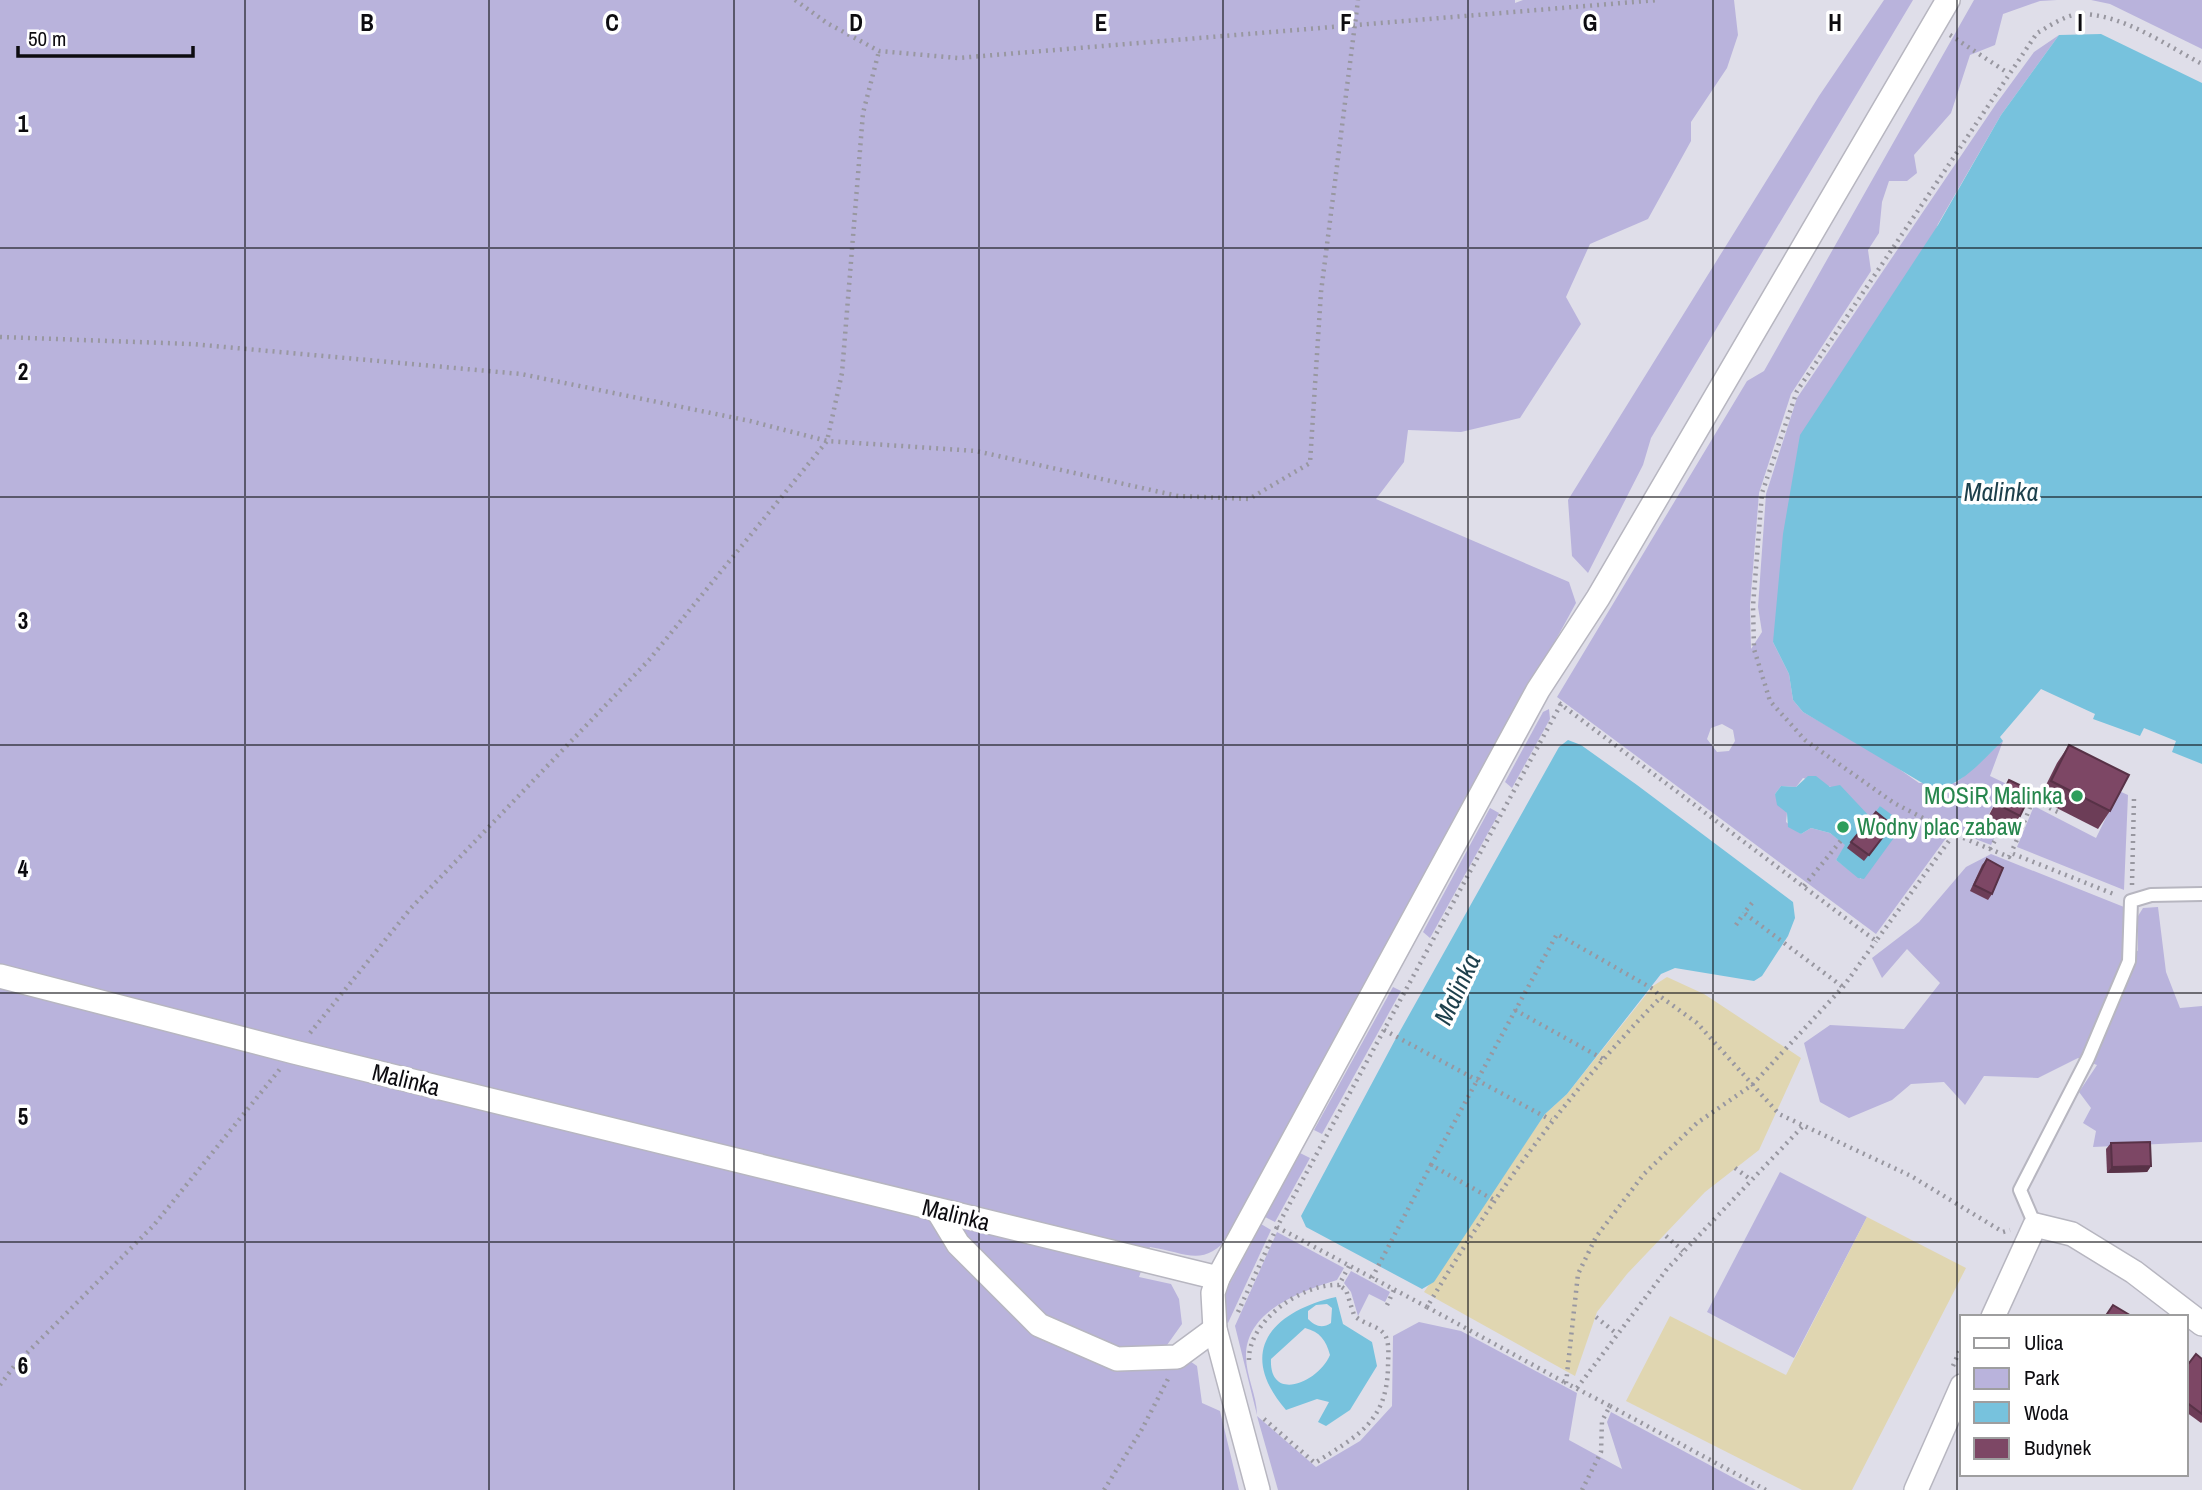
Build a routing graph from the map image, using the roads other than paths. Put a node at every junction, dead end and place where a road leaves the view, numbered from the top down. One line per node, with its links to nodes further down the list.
1 (1948, 0): 6 (street)
2 (2202, 894): 5 (lane)
3 (0, 976): 4 (street, Malinka)
4 (938, 1211): 6 (street, Malinka); 9 (street)
5 (2035, 1225): 7 (street); 8 (street)
6 (1218, 1278): 9 (street)
7 (1994, 1315)
8 (2202, 1324)
9 (1215, 1329): 11 (street)
10 (1960, 1391): 12 (street)
11 (1258, 1490)
12 (1916, 1490)

